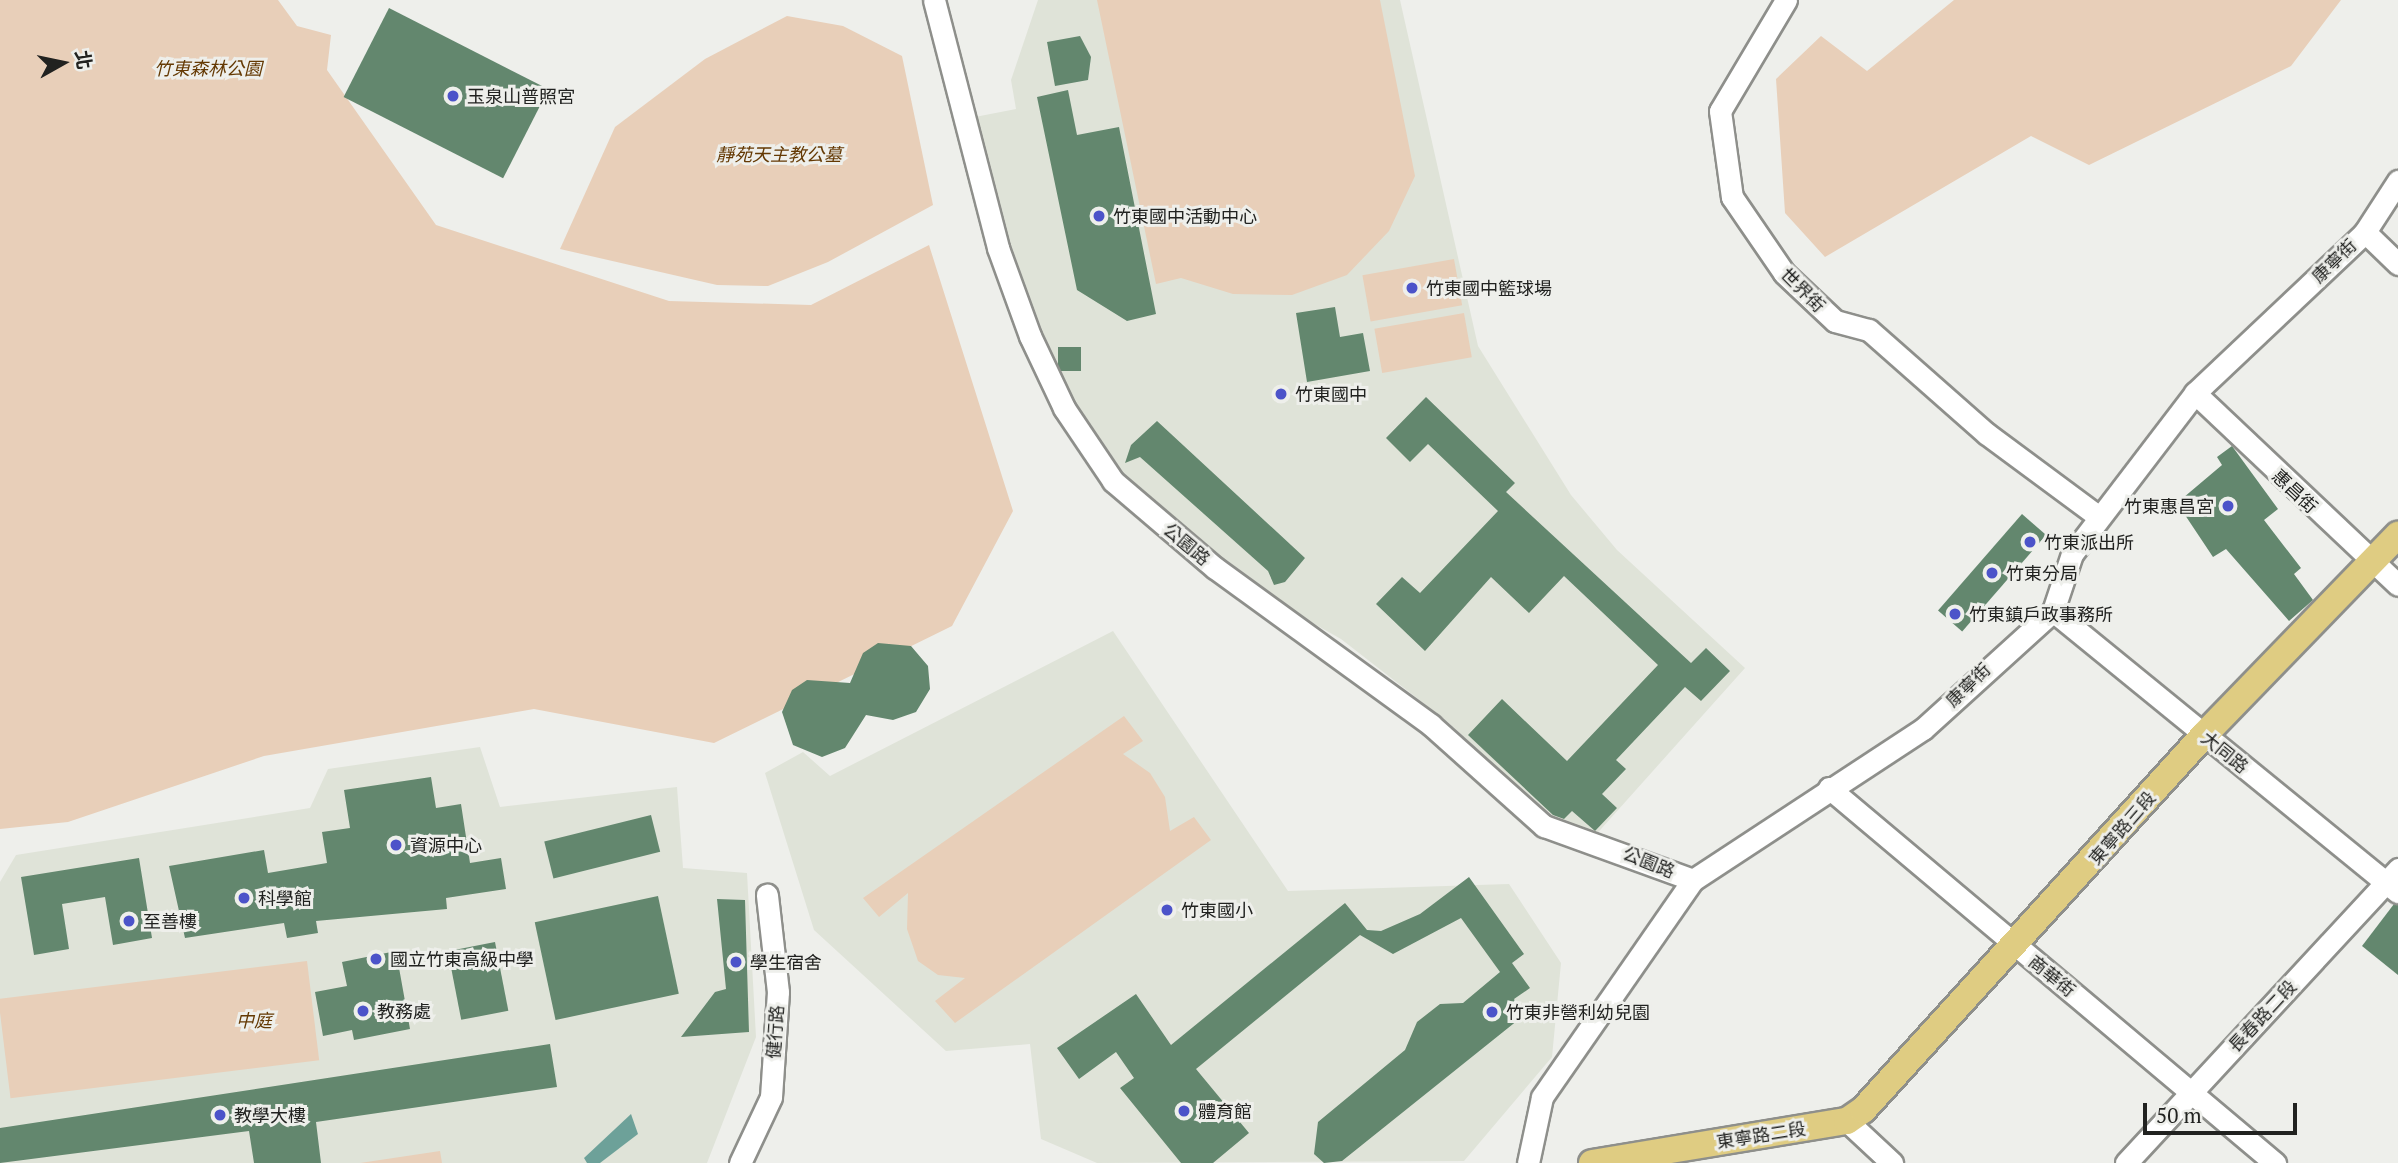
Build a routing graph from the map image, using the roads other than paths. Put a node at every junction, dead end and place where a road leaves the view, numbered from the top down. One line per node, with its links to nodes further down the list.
1 (934, 0): 14 (street, 公園路)
2 (1786, 0): 7 (street, 世界街)
3 (2398, 181): 4 (street, 康寧街)
4 (2365, 232): 5 (street); 6 (street, 康寧街)
5 (2398, 264)
6 (2195, 393): 7 (street, 康寧街); 9 (street, 惠昌街)
7 (2098, 516): 11 (street, 康寧街)
8 (2398, 535): 9 (main road, 東寧路三段)
9 (2372, 561): 10 (street, 惠昌街); 12 (main road, 東寧路三段)
10 (2398, 585)
11 (2053, 611): 12 (street, 大同路); 13 (street, 康寧街)
12 (2204, 735): 15 (street, 大同路); 17 (main road, 東寧路三段)
13 (1829, 788): 14 (street, 康寧街); 17 (street, 商華街)
14 (1693, 880): 21 (street, 康寧街)
15 (2394, 881): 18 (street, 長春路二段)
16 (767, 895): 20 (street, 健行路)
17 (2017, 947): 18 (street, 商華街); 19 (main road, 東寧路三段)
18 (2193, 1091): 24 (street, 長春路二段); 25 (street, 商華街)
19 (1847, 1121): 22 (main road, 東寧路二段); 23 (street)
20 (740, 1163)
21 (1528, 1163)
22 (1592, 1163)
23 (1892, 1163)
24 (2126, 1163)
25 (2275, 1163)

